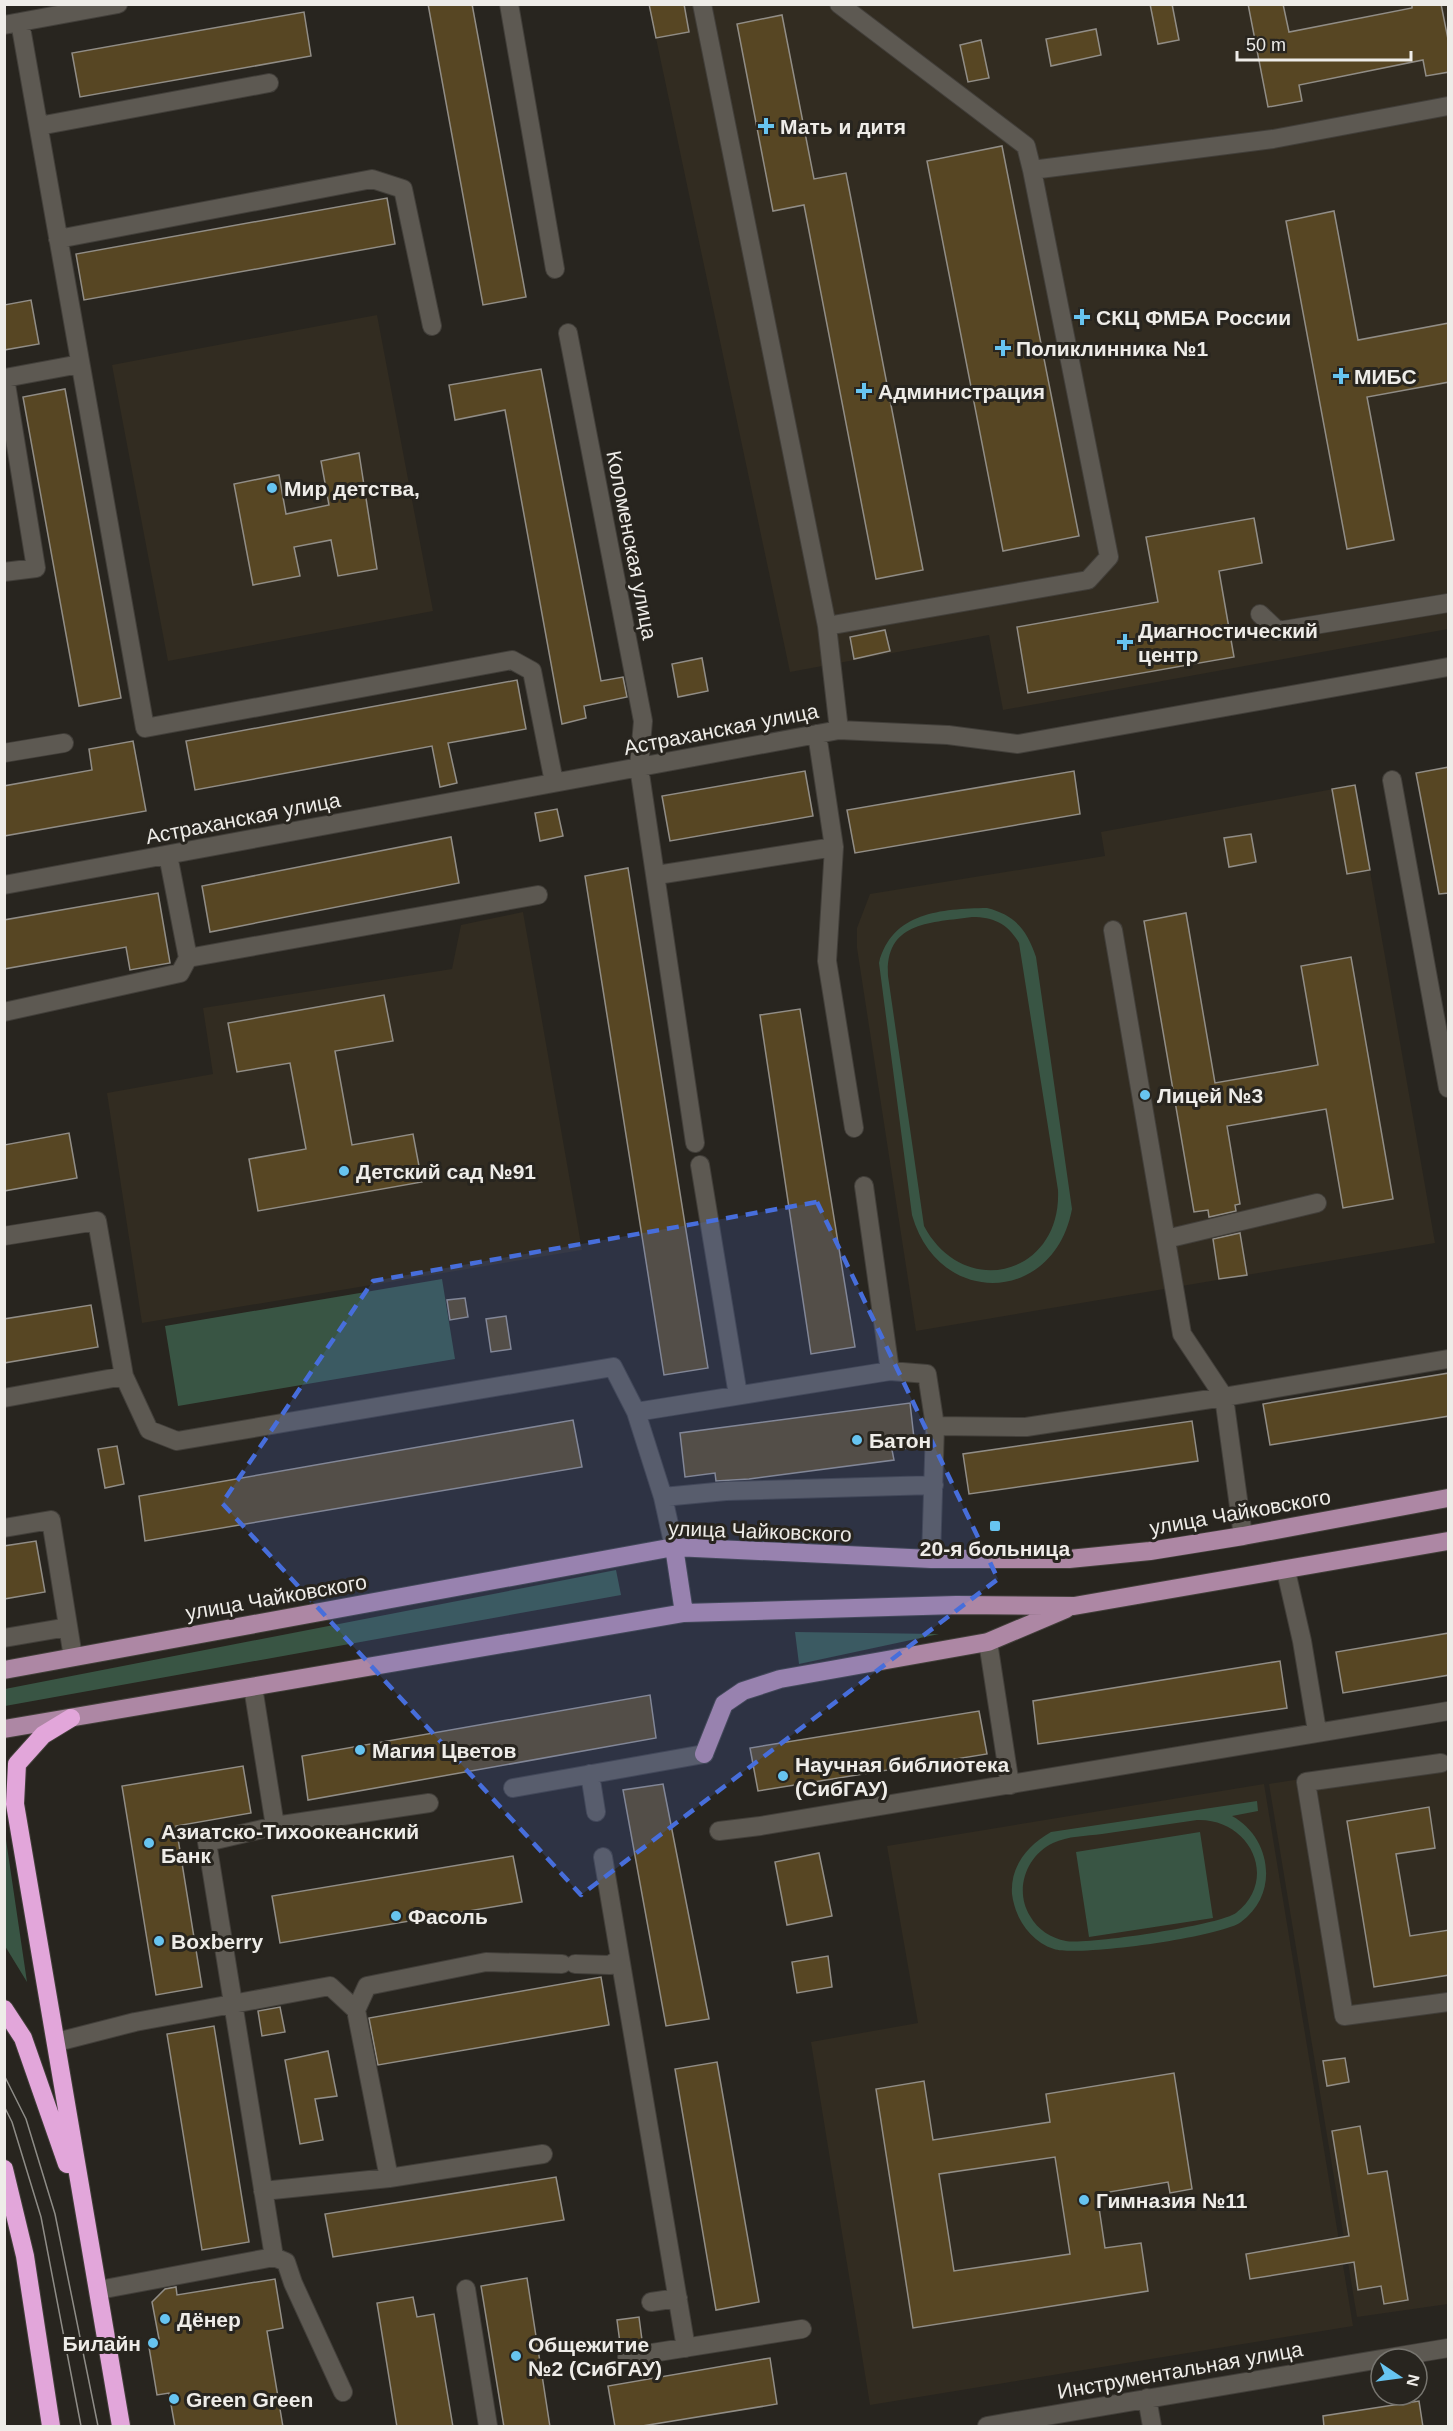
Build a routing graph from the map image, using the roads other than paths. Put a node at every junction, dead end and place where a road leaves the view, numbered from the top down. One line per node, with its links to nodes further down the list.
1 (118, 4): 5 (street)
2 (509, 4): 11 (street)
3 (702, 4): 18 (street)
4 (839, 4): 9 (street)
5 (12, 24): 8 (street)
6 (269, 83): 8 (street)
7 (1449, 106): 9 (street)
8 (39, 126): 10 (street)
9 (1032, 170): 18 (street)
10 (58, 239): 12 (street); 14 (street)
11 (555, 269)
12 (432, 326)
13 (568, 333): 24 (street, Коломенская улица)
14 (80, 364): 15 (street); 26 (street)
15 (4, 572)
16 (1449, 603): 17 (street)
17 (1260, 614)
18 (827, 626): 20 (street)
19 (1449, 667): 20 (street, Астраханская улица)
20 (839, 730): 21 (street, Астраханская улица)
21 (817, 734): 24 (street, Астраханская улица); 27 (street)
22 (64, 743): 23 (street)
23 (4, 753)
24 (639, 768): 26 (street, Астраханская улица); 29 (street, Коломенская улица)
25 (1392, 780): 35 (street)
26 (554, 782): 28 (street, Астраханская улица)
27 (834, 847): 29 (street); 36 (street)
28 (168, 855): 30 (street, Астраханская улица); 33 (street)
29 (657, 875): 37 (street, Коломенская улица)
30 (4, 885)
31 (538, 895): 33 (street)
32 (1113, 930): 42 (street)
33 (188, 958): 34 (street)
34 (4, 1012)
35 (1449, 1088)
36 (854, 1128)
37 (695, 1143)
38 (700, 1165): 46 (street)
39 (864, 1186): 44 (street)
40 (1317, 1203): 42 (street)
41 (4, 1236): 45 (street)
42 (1166, 1239): 47 (street)
43 (1449, 1359): 47 (street)
44 (890, 1371): 46 (street); 50 (street)
45 (124, 1376): 48 (street); 49 (street)
46 (738, 1395): 49 (street)
47 (1224, 1397): 50 (street); 55 (street)
48 (4, 1398)
49 (636, 1412): 52 (street)
50 (935, 1426): 51 (street)
51 (934, 1485): 52 (street); 58 (street)
52 (663, 1497): 57 (street)
53 (1449, 1498): 55 (main road, улица Чайковского)
54 (4, 1528): 62 (street)
55 (1243, 1536): 58 (main road, улица Чайковского)
56 (1449, 1541): 59 (main road)
57 (674, 1547): 58 (main road, улица Чайковского); 61 (main road); 65 (main road, улица Чайковского)
58 (931, 1559)
59 (1286, 1571): 60 (main road); 71 (street)
60 (1074, 1606): 61 (main road); 64 (main road)
61 (684, 1613): 67 (main road)
62 (68, 1627): 63 (street); 65 (street)
63 (4, 1638)
64 (988, 1642): 72 (main road); 75 (street)
65 (73, 1657): 66 (main road, улица Чайковского)
66 (4, 1670)
67 (253, 1687): 69 (main road); 79 (street)
68 (1449, 1711): 71 (street)
69 (71, 1718): 70 (main road); 87 (highway)
70 (4, 1729)
71 (1317, 1731): 75 (street)
72 (704, 1754): 74 (street)
73 (1440, 1763): 83 (street)
74 (590, 1774): 76 (street); 78 (street)
75 (1010, 1785): 80 (street)
76 (513, 1788)
77 (429, 1803): 79 (street)
78 (596, 1812)
79 (275, 1826): 84 (street)
80 (719, 1831)
81 (603, 1857): 82 (street)
82 (620, 1959): 86 (street); 97 (street)
83 (1449, 2002)
84 (233, 2004): 86 (street); 87 (street); 91 (street)
85 (4, 2009): 93 (highway)
86 (356, 2010): 90 (street)
87 (57, 2042): 93 (highway)
88 (543, 2154): 90 (street)
89 (5, 2171): 92 (highway)
90 (389, 2178): 91 (street)
91 (263, 2191): 94 (street)
92 (8, 2201): 107 (highway)
93 (82, 2206): 96 (highway)
94 (273, 2257): 96 (street); 105 (street)
95 (466, 2289): 109 (street)
96 (99, 2290): 108 (highway)
97 (678, 2298): 98 (street); 100 (street)
98 (651, 2302)
99 (802, 2329): 100 (street)
100 (686, 2348): 103 (street)
101 (1449, 2348): 102 (street, Инструментальная улица)
102 (1429, 2351)
103 (627, 2357)
104 (1369, 2361): 106 (street, Инструментальная улица)
105 (343, 2392)
106 (1147, 2398): 110 (street, Инструментальная улица); 111 (street)
107 (51, 2427)
108 (121, 2427)
109 (488, 2427)
110 (987, 2427)
111 (1152, 2427)

